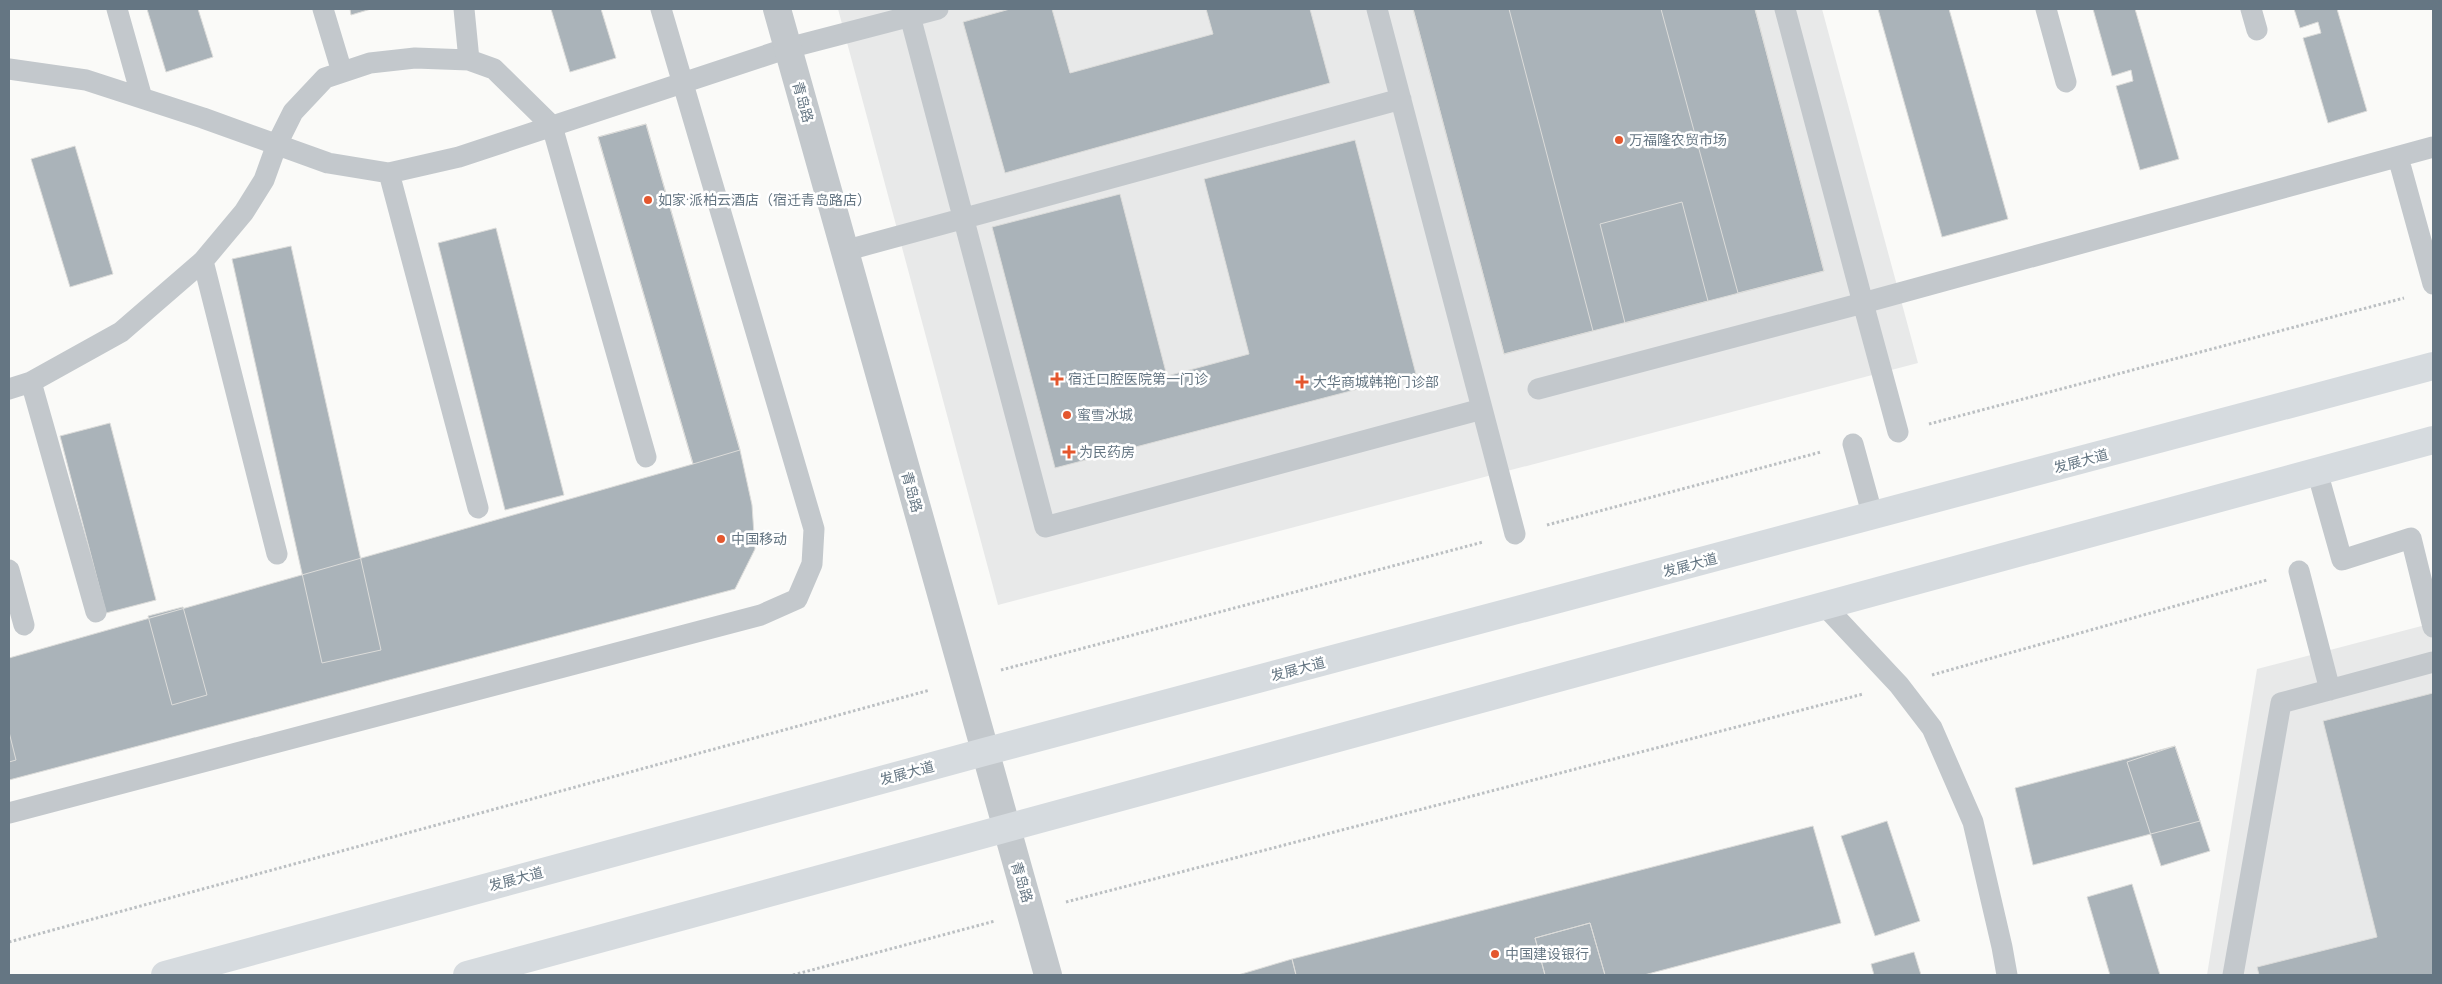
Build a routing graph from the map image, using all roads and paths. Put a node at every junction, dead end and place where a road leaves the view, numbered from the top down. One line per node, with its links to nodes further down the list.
1 (117, 9): 19 (lane)
2 (323, 9): 16 (lane)
3 (464, 9): 14 (lane)
4 (661, 9): 17 (lane)
5 (776, 9): 13 (street, 青岛路)
6 (938, 9): 11 (lane)
7 (1377, 9): 20 (lane)
8 (1785, 9): 31 (lane)
9 (2046, 9): 18 (lane)
10 (2251, 9): 12 (lane)
11 (910, 16): 13 (lane); 26 (lane)
12 (2257, 30)
13 (788, 48): 17 (lane); 27 (street, 青岛路)
14 (469, 60): 16 (lane); 21 (lane)
15 (9, 69): 19 (lane)
16 (342, 72): 22 (lane)
17 (683, 82): 21 (lane); 57 (lane)
18 (2066, 82)
19 (142, 98): 22 (lane)
20 (1401, 99): 26 (lane); 36 (lane)
21 (552, 126): 25 (lane); 40 (lane)
22 (277, 144): 25 (lane); 28 (lane)
23 (2433, 147): 24 (lane)
24 (2398, 157): 29 (lane); 31 (lane)
25 (389, 174): 42 (lane)
26 (963, 219): 27 (lane); 36 (lane)
27 (844, 250): 53 (street, 青岛路)
28 (203, 261): 33 (lane); 45 (lane)
29 (2433, 284)
30 (2405, 298): 37 (path)
31 (1863, 303): 35 (lane); 37 (lane)
32 (2433, 366): 43 (main road, 发展大道)
33 (31, 382): 34 (lane); 49 (lane)
34 (9, 389)
35 (1538, 389)
36 (1482, 409): 44 (lane)
37 (1898, 432)
38 (2433, 440): 41 (main road)
39 (1854, 444): 43 (lane); 44 (path)
40 (646, 457)
41 (2317, 471): 48 (main road); 51 (lane)
42 (478, 508)
43 (1873, 517): 56 (main road, 发展大道)
44 (1515, 534): 53 (path)
45 (277, 554)
46 (9, 570): 50 (lane)
47 (2299, 571): 54 (path); 55 (lane)
48 (1825, 606): 54 (lane); 58 (main road)
49 (96, 612)
50 (24, 625)
51 (2433, 627)
52 (2433, 662): 55 (lane)
53 (965, 680): 56 (street, 青岛路); 60 (path)
54 (1899, 685): 59 (path); 65 (lane)
55 (2330, 690): 66 (lane)
56 (984, 752): 58 (street, 青岛路); 61 (main road, 发展大道)
57 (9, 812)
58 (1005, 828): 59 (street, 青岛路); 62 (main road)
59 (1030, 912): 63 (path); 64 (street, 青岛路)
60 (9, 942)
61 (165, 975)
62 (467, 975)
63 (793, 975)
64 (1048, 975)
65 (2007, 975)
66 (2233, 975)

